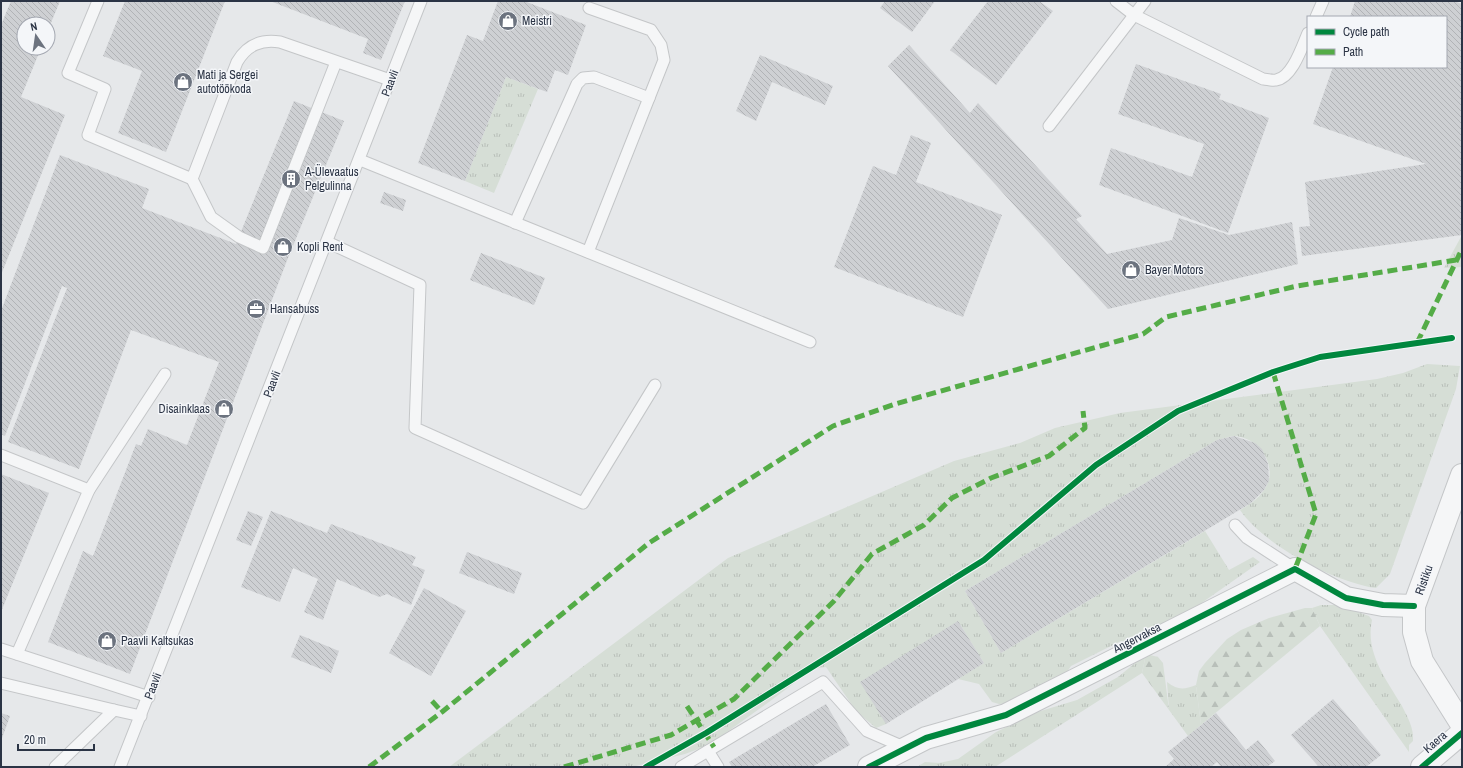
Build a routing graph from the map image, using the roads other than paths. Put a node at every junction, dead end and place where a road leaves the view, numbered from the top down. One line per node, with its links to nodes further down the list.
1 (98, 1): 15 (lane)
2 (421, 1): 11 (lane, Paavli)
3 (1116, 1): 7 (lane)
4 (1145, 1): 7 (lane)
5 (1323, 1): 8 (lane)
6 (589, 8): 12 (lane)
7 (1134, 15): 9 (lane); 13 (lane)
8 (1316, 16)
9 (1307, 35)
10 (336, 62): 11 (lane); 15 (lane); 15 (lane)
11 (390, 80): 14 (lane, Paavli)
12 (649, 98): 16 (lane); 18 (lane)
13 (1049, 126)
14 (360, 160): 16 (lane); 17 (lane, Paavli)
15 (192, 179)
16 (515, 222): 18 (lane)
17 (327, 242): 21 (lane); 31 (lane, Paavli)
18 (588, 252): 19 (lane)
19 (810, 342)
20 (164, 374): 24 (lane)
21 (655, 385)
22 (1, 455): 24 (lane)
23 (1462, 475): 27 (street, Ristiku)
24 (89, 490): 29 (lane)
25 (1235, 525): 26 (lane)
26 (1295, 570): 27 (street); 36 (street, Angervaksa)
27 (1414, 606): 34 (street, Ristiku)
28 (1, 649): 29 (lane)
29 (17, 654): 31 (lane)
30 (1, 683): 32 (lane)
31 (149, 697): 33 (lane, Paavli)
32 (114, 710): 33 (lane); 38 (lane)
33 (141, 716): 39 (lane, Paavli)
34 (1462, 725)
35 (1462, 733): 43 (street, Kaera)
36 (907, 748): 37 (lane); 42 (street, Angervaksa)
37 (708, 751): 40 (lane); 41 (lane)
38 (55, 767)
39 (120, 767)
40 (681, 767)
41 (718, 767)
42 (869, 767)
43 (1422, 767)

